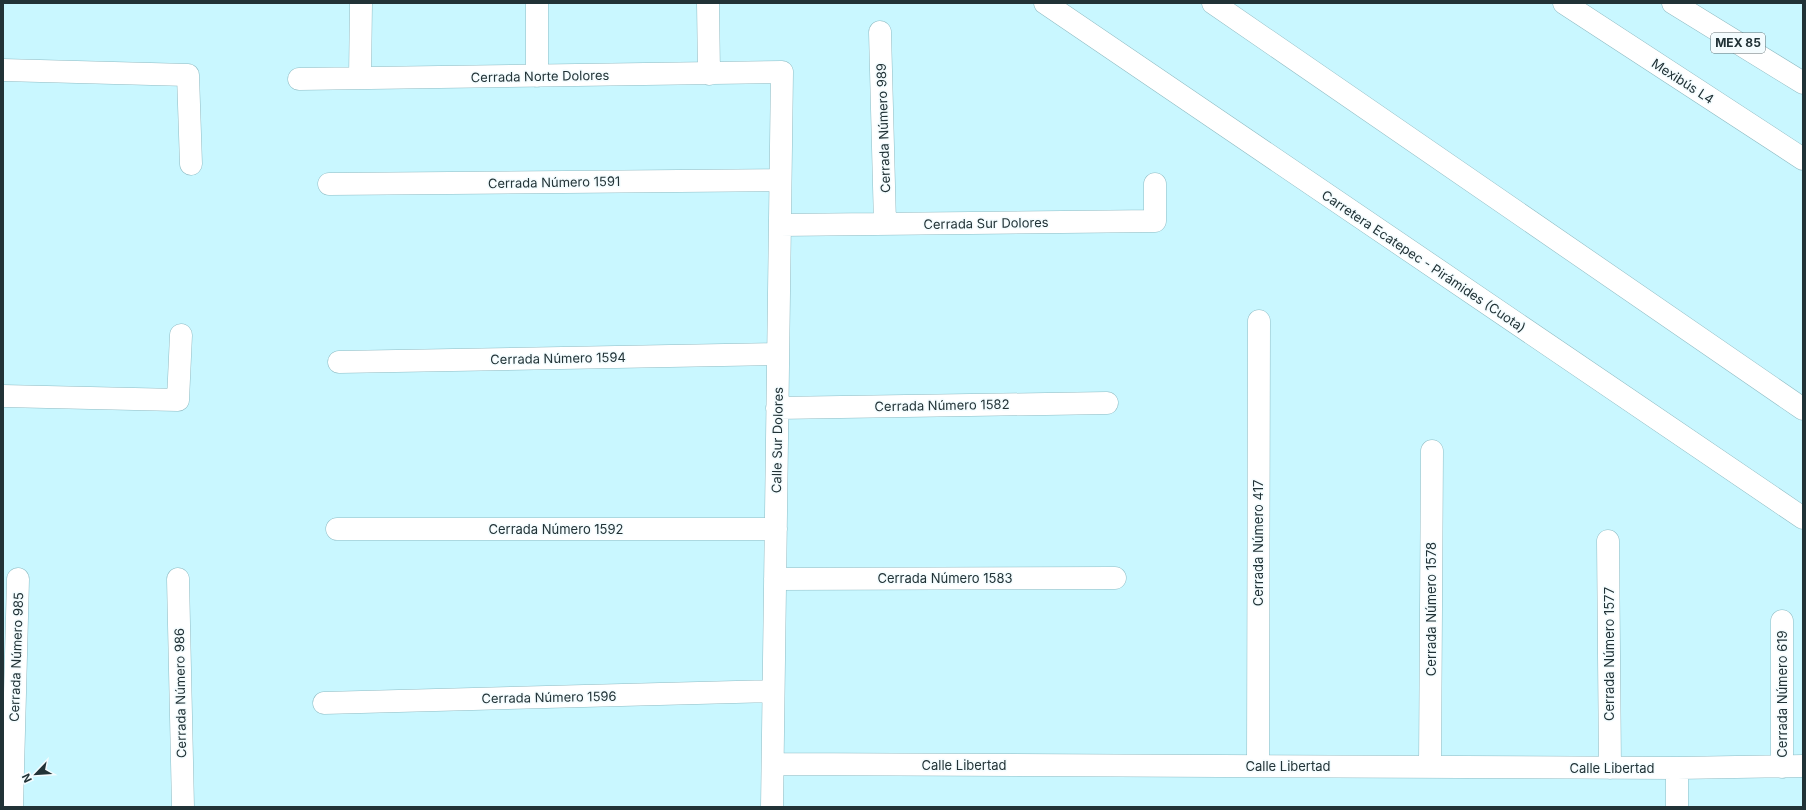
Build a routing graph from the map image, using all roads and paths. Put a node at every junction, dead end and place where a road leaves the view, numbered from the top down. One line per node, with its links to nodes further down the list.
1 (361, 3): 13 (main road)
2 (537, 3): 12 (main road)
3 (708, 3): 11 (main road)
4 (1045, 3): 32 (main road, Carretera Ecatepec - Pirámides (Cuota))
5 (1213, 3): 30 (main road)
6 (1564, 3): 16 (main road, Mexibús L4)
7 (1673, 3): 15 (main road, MEX 85)
8 (880, 32): 21 (main road, Cerrada Número 989)
9 (3, 70): 17 (main road)
10 (782, 72): 11 (main road, Cerrada Norte Dolores); 18 (main road, Calle Sur Dolores)
11 (709, 74): 12 (main road, Cerrada Norte Dolores)
12 (538, 76): 13 (main road, Cerrada Norte Dolores)
13 (360, 78): 14 (main road, Cerrada Norte Dolores)
14 (299, 79)
15 (1803, 83)
16 (1803, 159)
17 (191, 164)
18 (780, 180): 19 (main road, Cerrada Número 1591); 22 (main road, Calle Sur Dolores)
19 (329, 184)
20 (1155, 184): 21 (main road, Cerrada Sur Dolores)
21 (885, 224): 22 (main road, Cerrada Sur Dolores)
22 (780, 225): 25 (main road, Calle Sur Dolores)
23 (1259, 321): 44 (main road, Cerrada Número 417)
24 (181, 335): 27 (main road)
25 (778, 354): 26 (main road, Cerrada Número 1594); 29 (main road, Calle Sur Dolores)
26 (339, 362)
27 (3, 396)
28 (1107, 403): 29 (main road, Cerrada Número 1582)
29 (777, 408): 34 (main road, Calle Sur Dolores)
30 (1803, 409)
31 (1432, 451): 46 (main road, Cerrada Número 1578)
32 (1803, 518)
33 (337, 529): 34 (main road, Cerrada Número 1592)
34 (776, 529): 36 (main road, Calle Sur Dolores)
35 (1608, 541): 47 (main road, Cerrada Número 1577)
36 (775, 578): 37 (main road, Cerrada Número 1583); 41 (main road, Calle Sur Dolores)
37 (1115, 578)
38 (18, 579): 49 (main road, Cerrada Número 985)
39 (178, 579): 50 (main road, Cerrada Número 986)
40 (1782, 620): 45 (main road, Cerrada Número 619)
41 (773, 692): 42 (main road, Cerrada Número 1596); 43 (main road, Calle Sur Dolores)
42 (324, 702)
43 (773, 764): 44 (main road, Calle Libertad); 51 (main road, Calle Sur Dolores)
44 (1258, 766): 46 (main road, Calle Libertad)
45 (1793, 766): 48 (main road, Calle Libertad)
46 (1430, 767): 47 (main road, Calle Libertad)
47 (1610, 768): 48 (main road, Calle Libertad)
48 (1677, 768): 52 (main road)
49 (12, 807)
50 (183, 807)
51 (772, 807)
52 (1678, 807)

